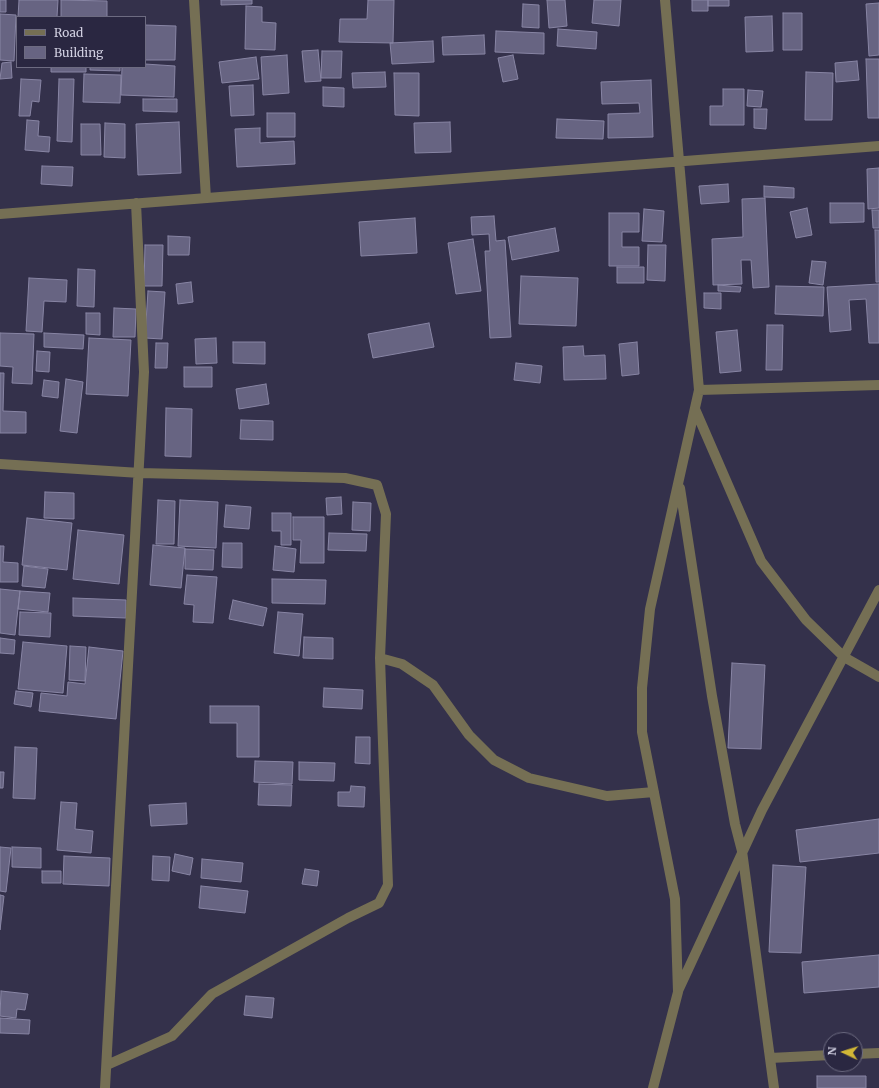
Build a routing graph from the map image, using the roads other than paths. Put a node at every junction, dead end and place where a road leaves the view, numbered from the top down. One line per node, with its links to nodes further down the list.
1 (194, 0): 5 (street)
2 (665, 0): 4 (street)
3 (879, 146): 4 (street)
4 (678, 160): 5 (street); 9 (street)
5 (206, 198): 6 (street)
6 (136, 204): 7 (street); 12 (street)
7 (0, 214)
8 (879, 385): 9 (street)
9 (699, 390): 10 (street)
10 (695, 409): 13 (street); 15 (street)
11 (0, 464): 12 (street)
12 (140, 473): 16 (street); 25 (street)
13 (679, 481): 18 (street); 19 (street)
14 (879, 590): 15 (street)
15 (844, 657): 17 (street); 19 (street)
16 (380, 658): 18 (street); 25 (street)
17 (879, 677)
18 (654, 792): 20 (street)
19 (742, 851): 20 (street); 24 (street)
20 (678, 992): 27 (street)
21 (879, 1053): 22 (street)
22 (863, 1054)
23 (823, 1055): 24 (street)
24 (770, 1058): 28 (street)
25 (107, 1065): 26 (street)
26 (105, 1088)
27 (653, 1088)
28 (774, 1088)

